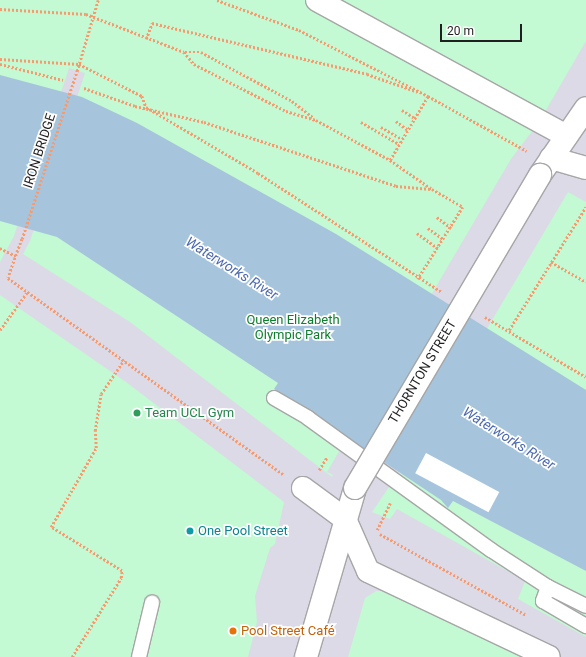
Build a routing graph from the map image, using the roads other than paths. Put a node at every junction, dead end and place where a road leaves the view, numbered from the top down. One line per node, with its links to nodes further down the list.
1 (316, 0): 3 (street)
2 (586, 108): 3 (street, THORNTON STREET)
3 (566, 136): 4 (street, THORNTON STREET)
4 (545, 167): 5 (street); 8 (street, THORNTON STREET, bridge)
5 (586, 168)
6 (274, 398): 9 (lane)
7 (303, 488): 8 (street)
8 (346, 519): 14 (street, THORNTON STREET); 15 (street)
9 (548, 587): 11 (lane); 12 (lane)
10 (152, 603): 13 (lane)
11 (586, 606)
12 (586, 626)
13 (139, 657)
14 (306, 657)
15 (549, 657)

